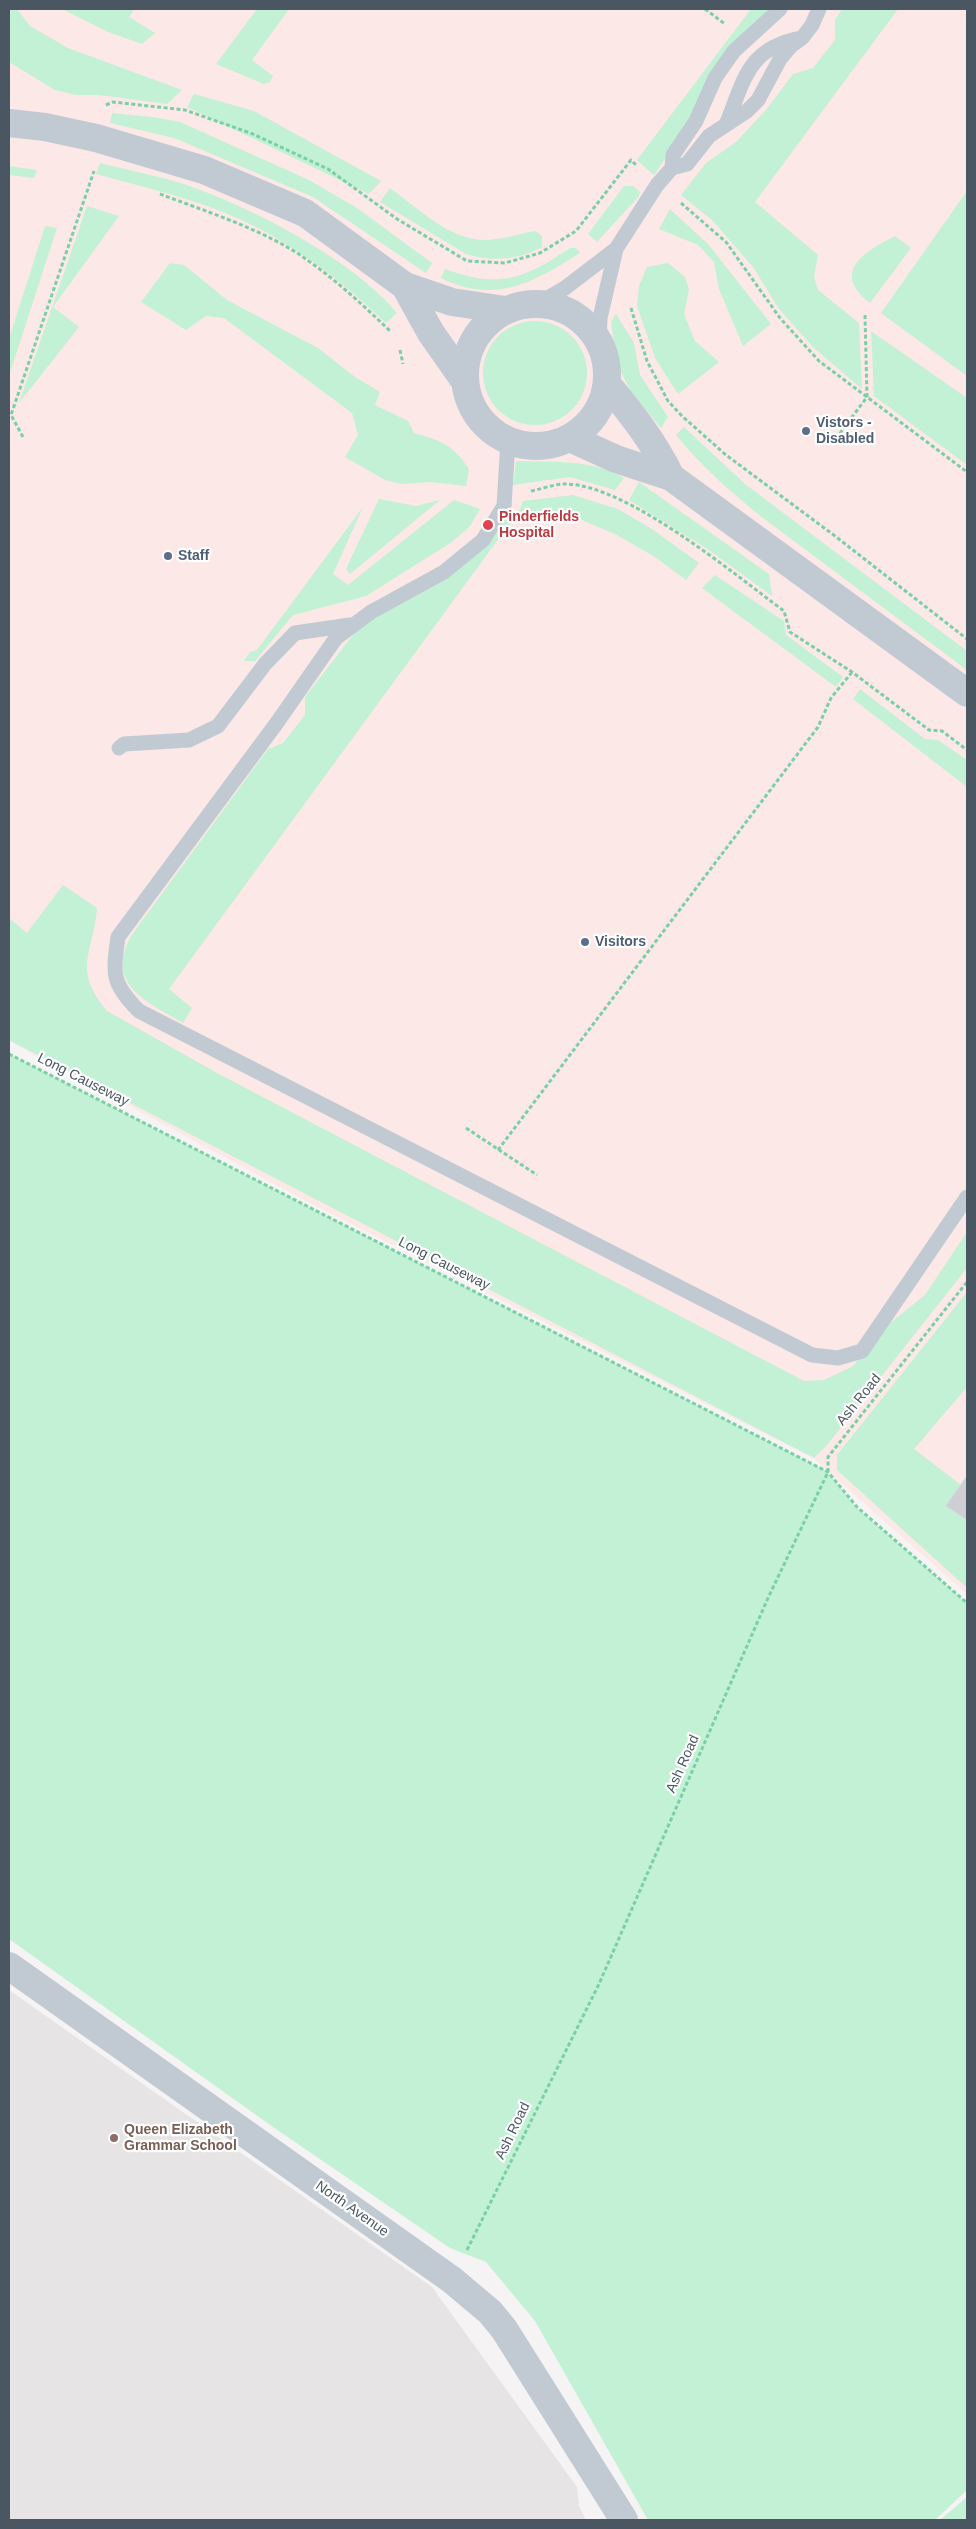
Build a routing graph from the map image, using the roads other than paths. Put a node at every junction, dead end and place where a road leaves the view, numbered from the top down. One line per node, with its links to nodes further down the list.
1 (780, 9): 8 (lane)
2 (818, 9): 3 (lane)
3 (802, 38): 6 (lane); 6 (lane)
4 (9, 104): 7 (street)
5 (9, 123): 7 (street)
6 (726, 125): 8 (lane)
7 (45, 127): 10 (street)
8 (672, 168): 9 (lane)
9 (616, 249): 11 (lane); 13 (lane)
10 (405, 286): 12 (street); 14 (street)
11 (539, 303): 12 (street); 13 (street)
12 (505, 310): 14 (street)
13 (599, 341): 15 (street)
14 (464, 380): 17 (street)
15 (607, 384): 16 (street); 18 (street)
16 (570, 438): 17 (street); 18 (street)
17 (508, 442): 19 (lane)
18 (671, 477): 20 (street)
19 (354, 625): 21 (lane); 22 (lane)
20 (967, 693)
21 (119, 748)
22 (967, 1197)
23 (9, 1966): 24 (street, North Avenue)
24 (624, 2520)

